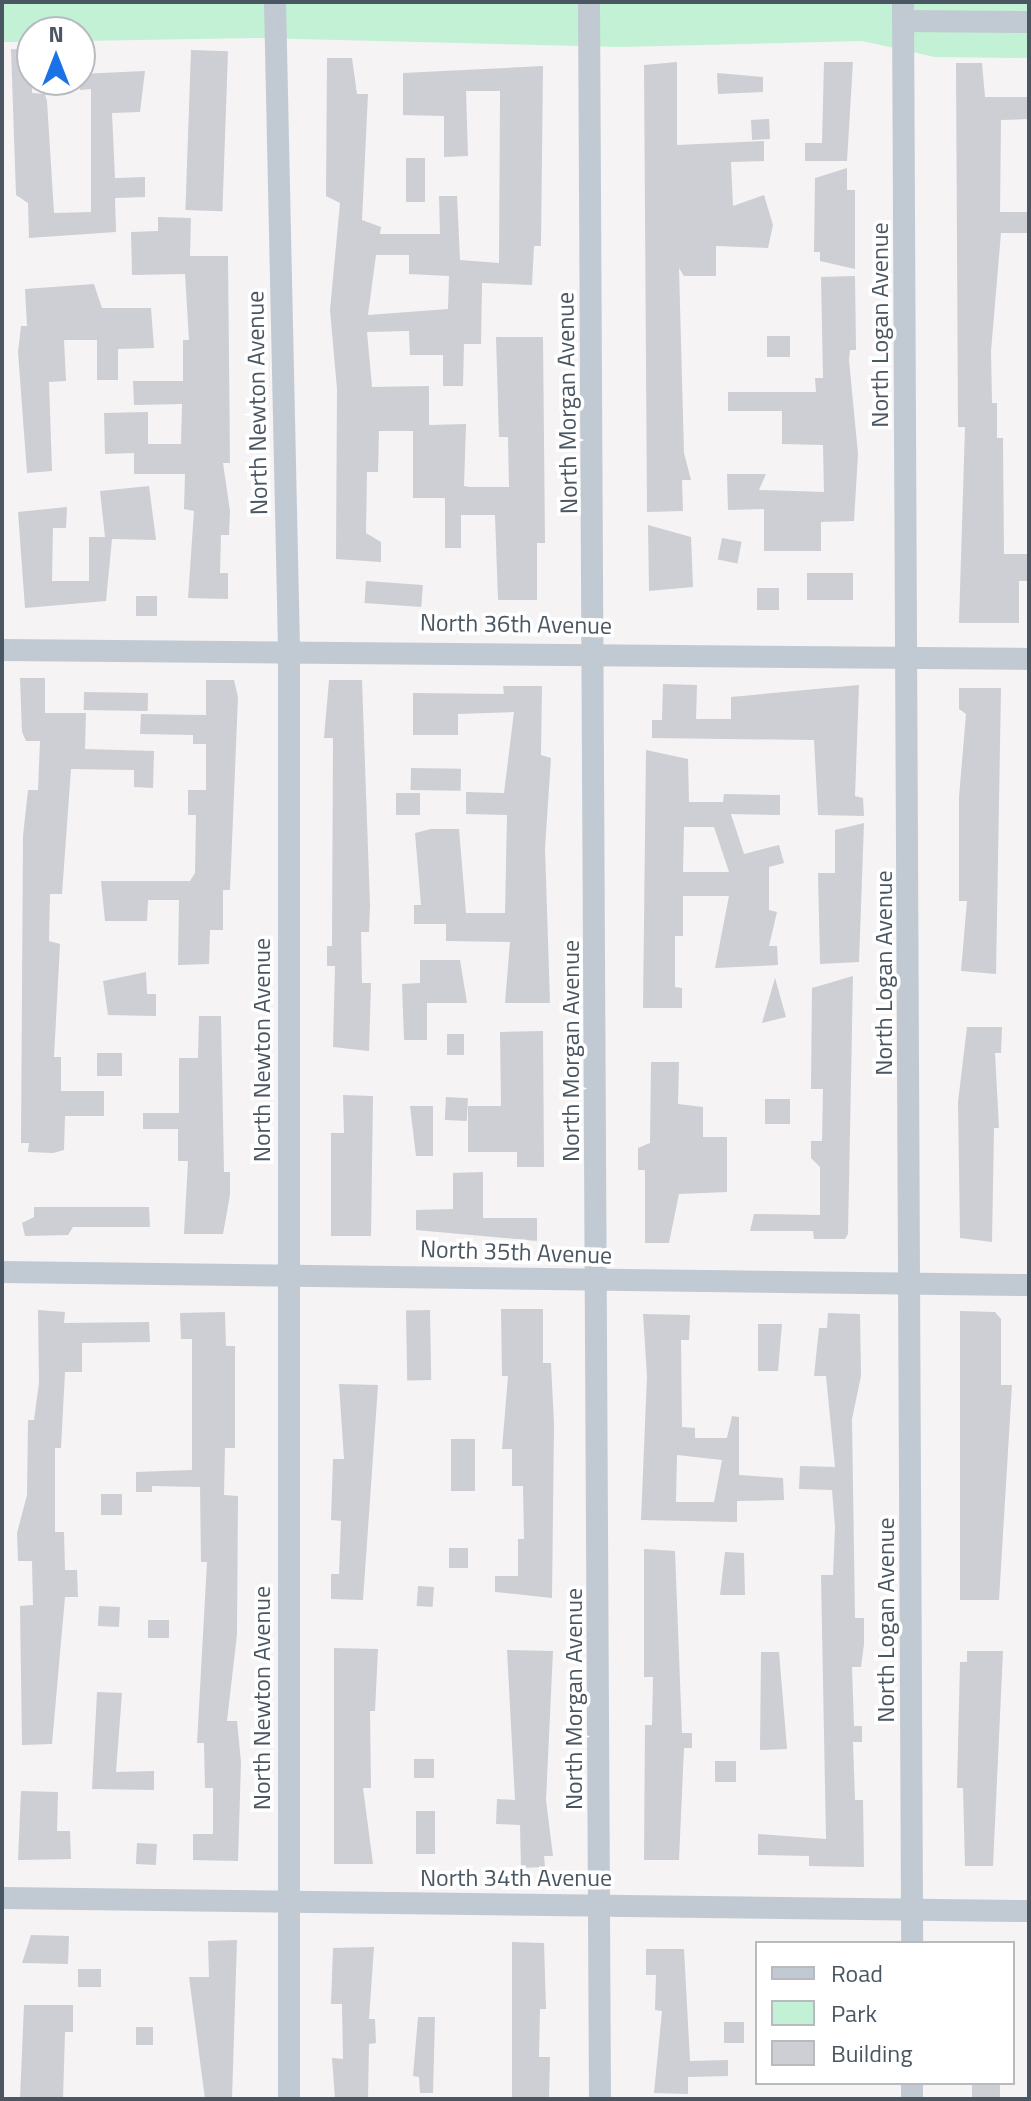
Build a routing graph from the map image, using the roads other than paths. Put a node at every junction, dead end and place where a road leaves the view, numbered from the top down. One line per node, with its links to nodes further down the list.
1 (275, 2): 5 (street, North Newton Avenue)
2 (589, 2): 7 (street, North Morgan Avenue)
3 (903, 12): 4 (street); 8 (street, North Logan Avenue)
4 (1029, 22)
5 (289, 648): 6 (street, North 36th Avenue); 7 (street, North 36th Avenue); 11 (street, North Newton Avenue)
6 (2, 650)
7 (595, 651): 8 (street, North 36th Avenue); 12 (street, North Morgan Avenue)
8 (909, 655): 9 (street, North 36th Avenue); 13 (street, North Logan Avenue)
9 (1029, 659)
10 (2, 1272): 11 (street, North 35th Avenue)
11 (287, 1277): 12 (street, North 35th Avenue); 16 (street, North Newton Avenue)
12 (599, 1281): 13 (street, North 35th Avenue); 17 (street, North Morgan Avenue)
13 (912, 1283): 14 (street, North 35th Avenue); 18 (street, North Logan Avenue)
14 (1029, 1285)
15 (2, 1898): 16 (street, North 34th Avenue)
16 (288, 1902): 17 (street, North 34th Avenue); 21 (street, North Newton Avenue)
17 (600, 1905): 18 (street, North 34th Avenue); 22 (street, North Morgan Avenue)
18 (912, 1910): 19 (street, North 34th Avenue); 20 (street, North Logan Avenue)
19 (1029, 1911)
20 (912, 1941)
21 (289, 2099)
22 (600, 2099)

